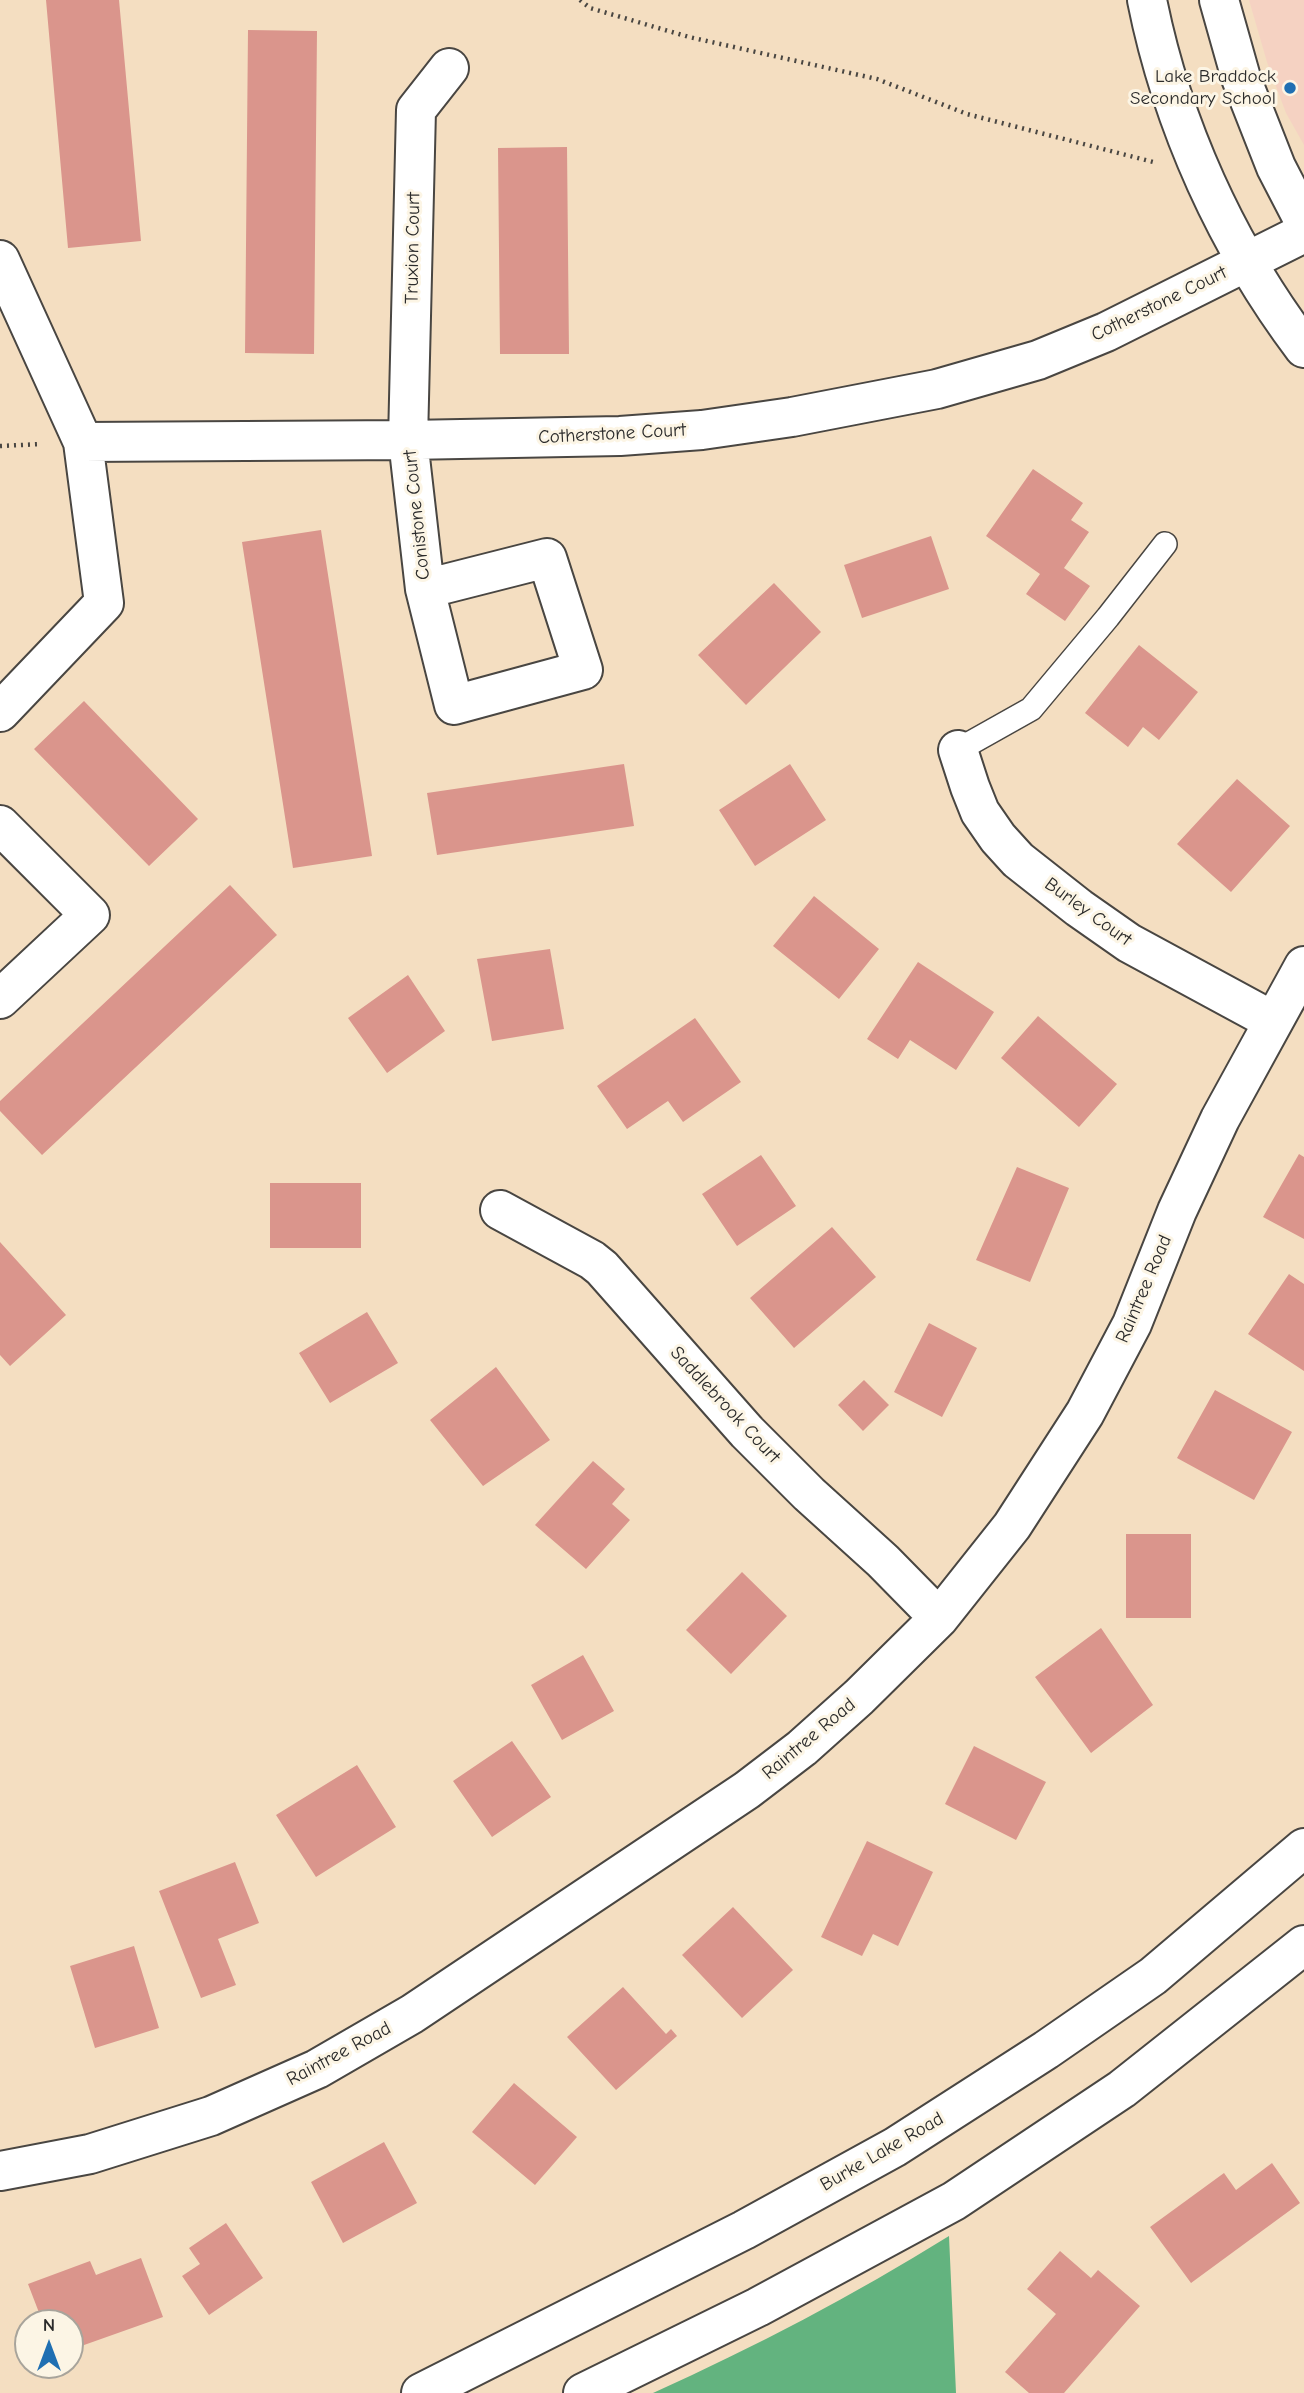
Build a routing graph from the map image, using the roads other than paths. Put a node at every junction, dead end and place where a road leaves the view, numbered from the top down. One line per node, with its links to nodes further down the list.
1 (1147, 0): 7 (street)
2 (1219, 0): 4 (street)
3 (449, 68): 9 (street, Truxion Court)
4 (1304, 221)
5 (1304, 233): 7 (street, Cotherstone Court)
6 (0, 260): 10 (street)
7 (1246, 262): 8 (street); 9 (street, Cotherstone Court)
8 (1304, 348)
9 (408, 440): 10 (street, Cotherstone Court); 12 (street, Conistone Court)
10 (83, 442): 13 (street)
11 (1165, 544): 14 (lane)
12 (425, 589): 12 (street, Conistone Court)
13 (0, 712)
14 (958, 750): 18 (street, Burley Court)
15 (0, 825): 17 (street)
16 (1304, 966): 18 (street, Raintree Road)
17 (0, 999)
18 (1273, 1021): 20 (street, Raintree Road)
19 (500, 1210): 20 (street, Saddlebrook Court)
20 (939, 1618): 23 (street, Raintree Road)
21 (1304, 1848): 24 (street, Burke Lake Road)
22 (1304, 1945): 25 (street)
23 (0, 2171)
24 (421, 2393)
25 (583, 2393)

